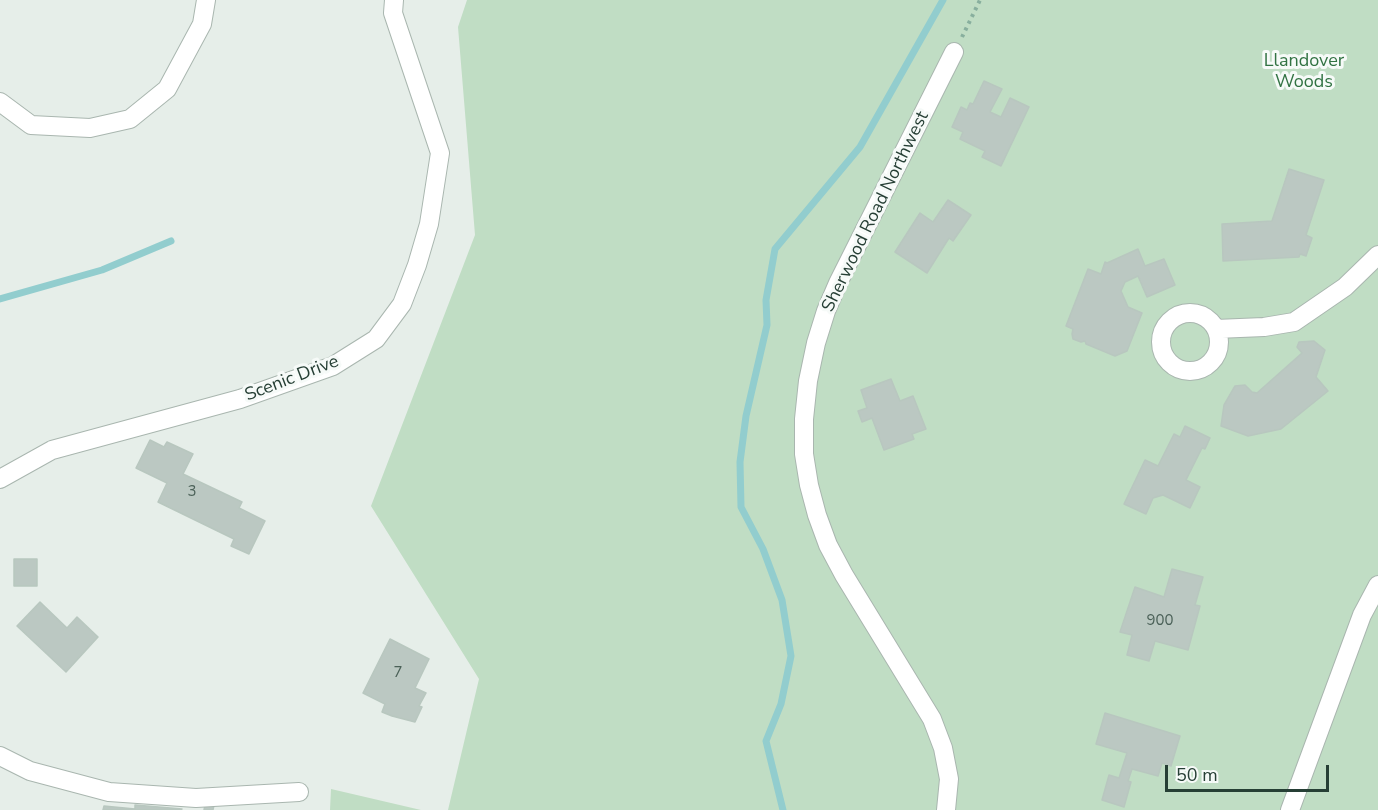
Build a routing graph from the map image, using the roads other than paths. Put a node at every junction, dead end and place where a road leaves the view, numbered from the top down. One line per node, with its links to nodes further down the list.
1 (206, 0): 4 (street)
2 (394, 0): 7 (street, Scenic Drive)
3 (954, 52): 12 (street, Sherwood Road Northwest)
4 (0, 102)
5 (1378, 255): 6 (street)
6 (1216, 329)
7 (0, 479)
8 (1378, 585): 9 (street)
9 (1370, 613): 13 (street)
10 (0, 756): 11 (street)
11 (299, 792)
12 (946, 810)
13 (1290, 810)

